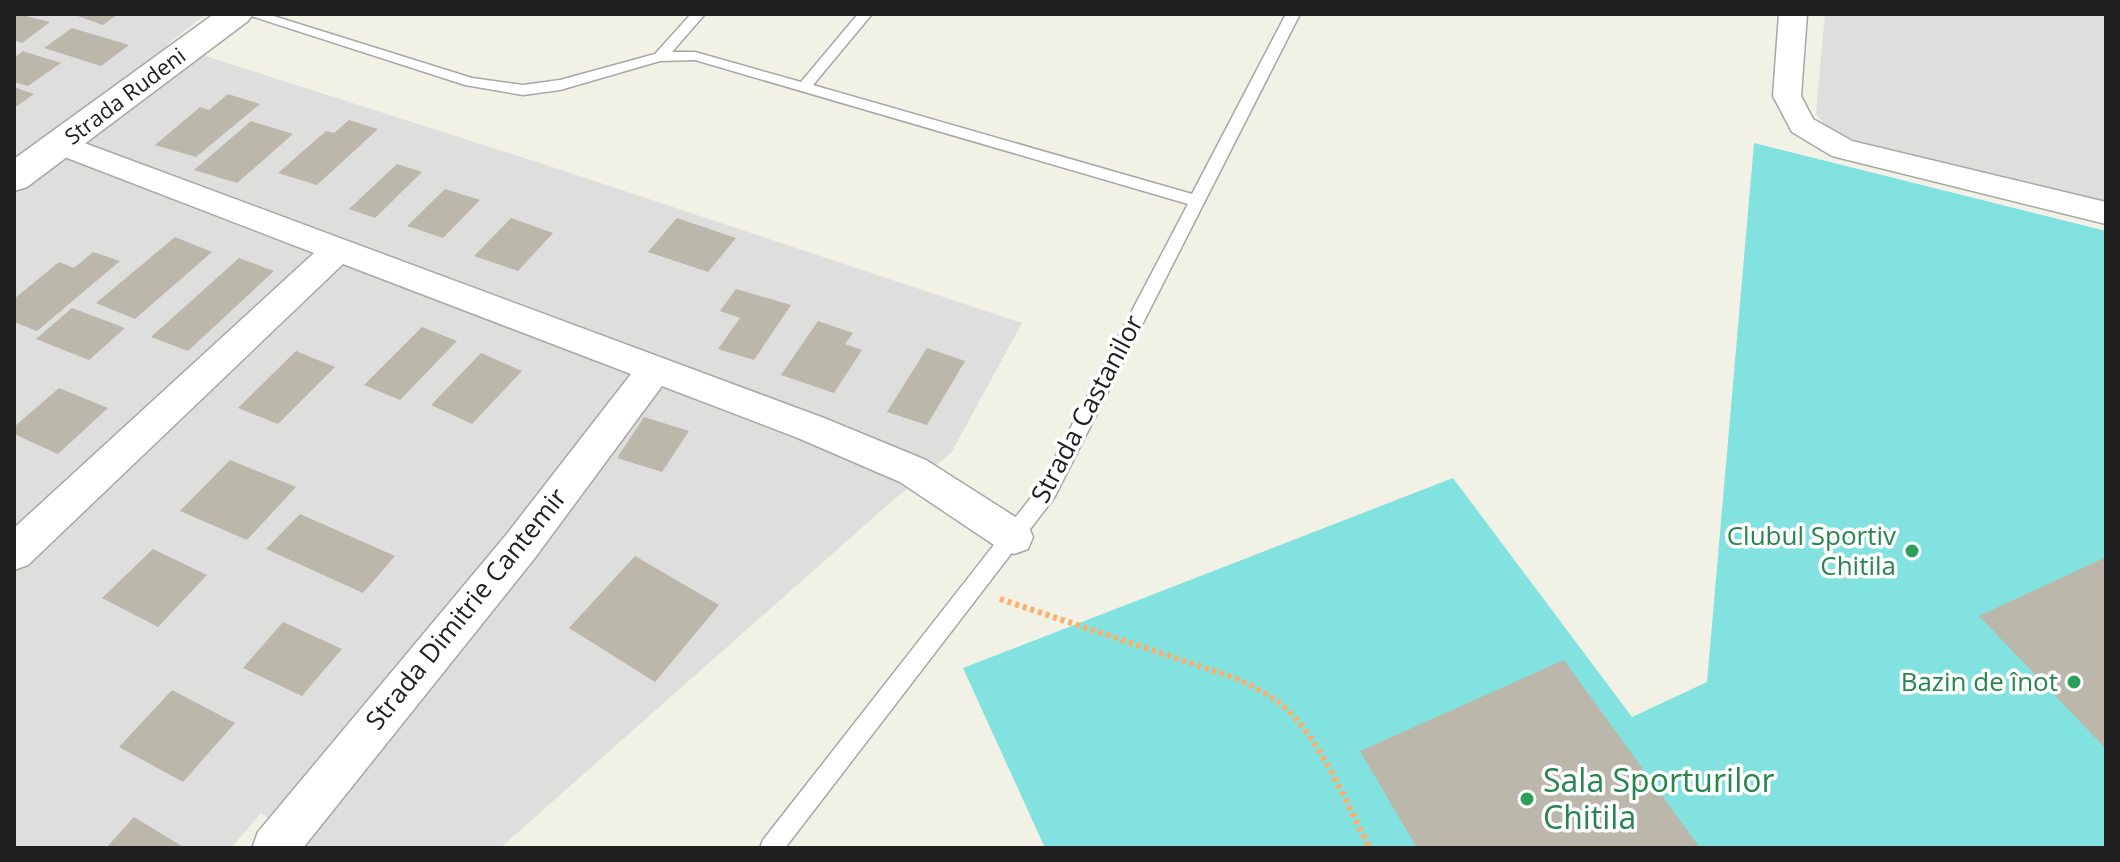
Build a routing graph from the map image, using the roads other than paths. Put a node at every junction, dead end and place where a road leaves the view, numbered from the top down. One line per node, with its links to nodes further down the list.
1 (236, 14): 9 (street, Strada Rudeni)
2 (252, 14): 7 (lane)
3 (698, 14): 7 (lane)
4 (865, 14): 8 (lane)
5 (1293, 14): 11 (lane, Strada Castanilor)
6 (1793, 14): 12 (street)
7 (660, 57): 8 (lane)
8 (805, 86): 11 (lane)
9 (60, 144): 10 (street, Strada Rudeni); 13 (street)
10 (14, 178)
11 (1197, 201): 15 (lane, Strada Castanilor)
12 (2106, 213)
13 (338, 249): 14 (street); 16 (street)
14 (655, 369): 15 (street); 17 (street, Strada Dimitrie Cantemir)
15 (1014, 537): 18 (lane, Strada Castanilor)
16 (14, 553)
17 (274, 848)
18 (771, 848)

